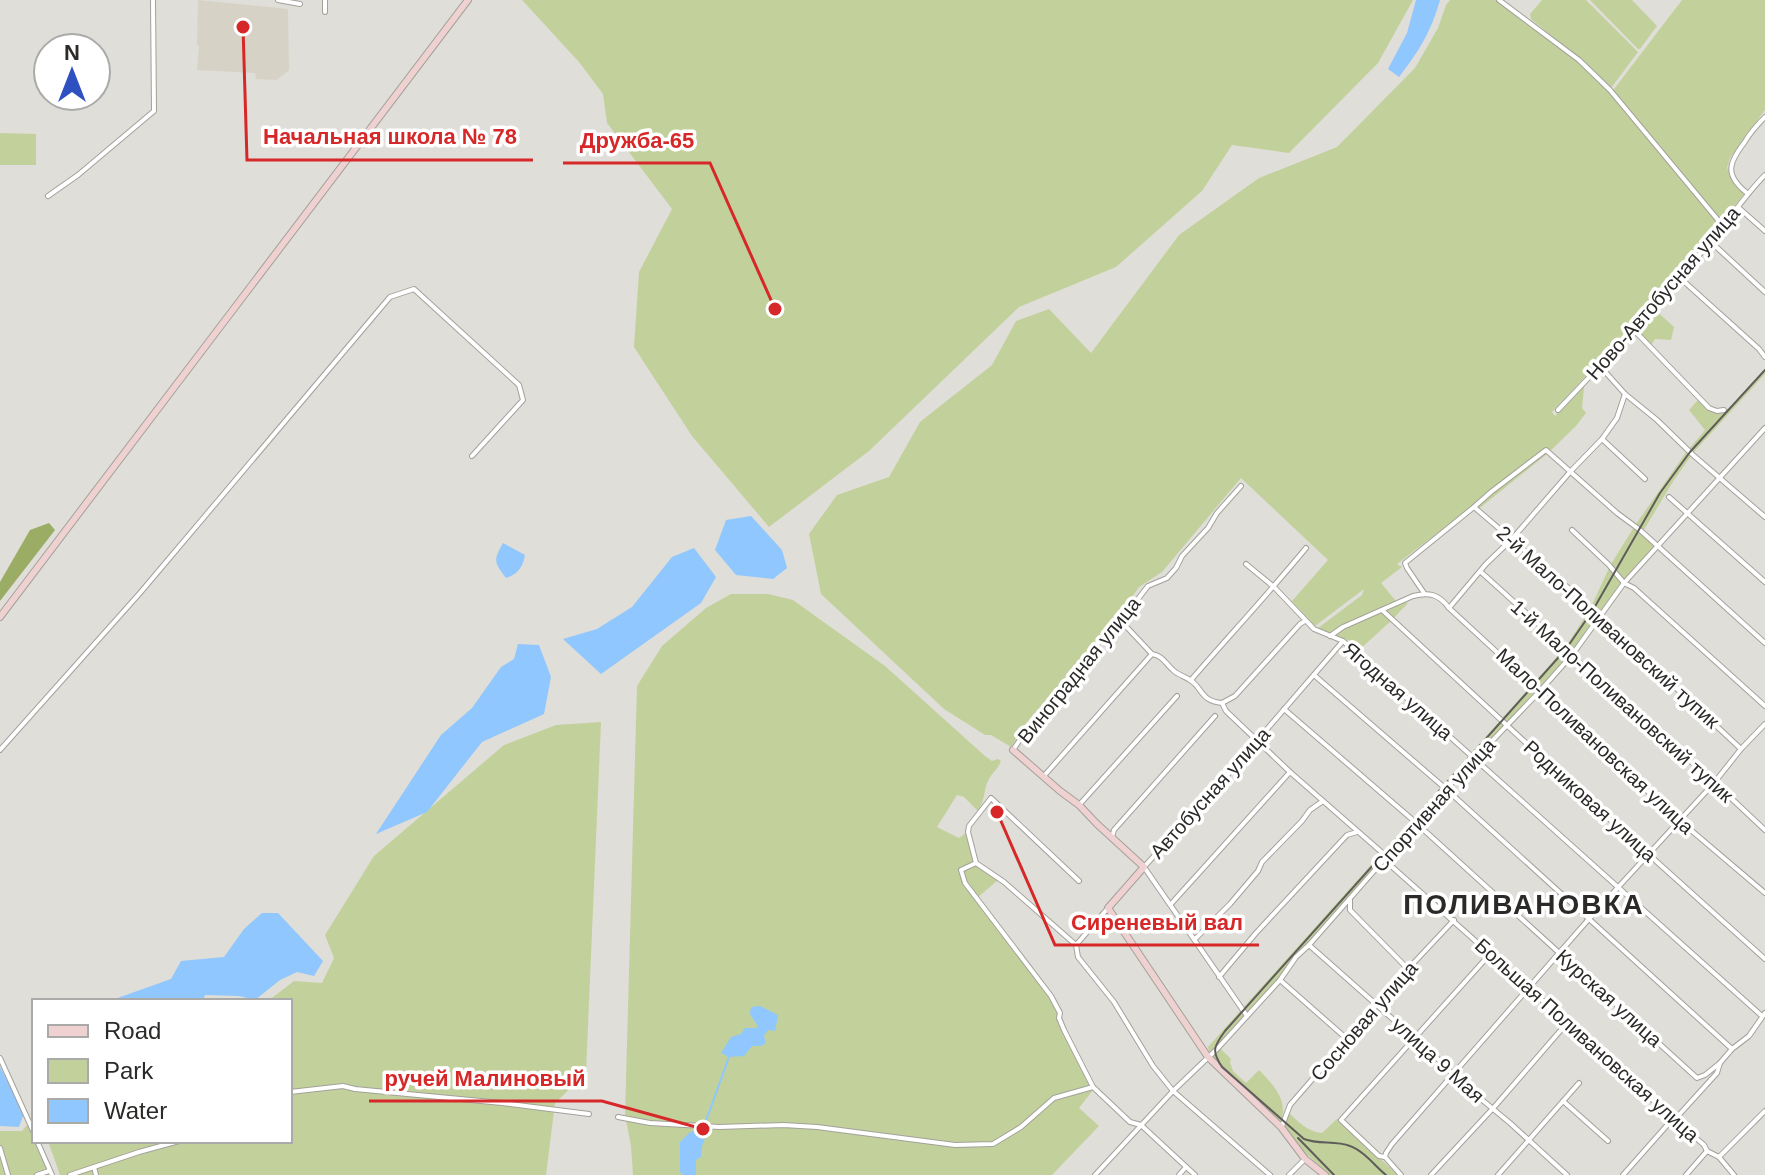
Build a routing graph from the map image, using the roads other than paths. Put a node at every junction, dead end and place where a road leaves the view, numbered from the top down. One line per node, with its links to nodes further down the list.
1 (153, 0): 11 (street)
2 (278, 0): 6 (street)
3 (325, 0): 7 (street)
4 (468, 0): 48 (main road)
5 (1499, 0): 13 (street)
6 (300, 4)
7 (325, 12)
8 (1765, 117): 10 (street)
9 (1765, 175): 10 (street, Ново-Автобусная улица)
10 (1747, 193): 12 (street, Ново-Автобусная улица)
11 (48, 196)
12 (1739, 208): 13 (street, Ново-Автобусная улица); 14 (street)
13 (1723, 226): 15 (street, Ново-Автобусная улица)
14 (1765, 231)
15 (1711, 242): 16 (street, Ново-Автобусная улица); 17 (street)
16 (1679, 277): 18 (street, Ново-Автобусная улица); 19 (street)
17 (1765, 292)
18 (1633, 329): 20 (street, Ново-Автобусная улица); 23 (street)
19 (1765, 357)
20 (1600, 366): 21 (street); 22 (street, Ново-Автобусная улица)
21 (1625, 394): 25 (street); 29 (street)
22 (1558, 410)
23 (1724, 410)
24 (1765, 428): 29 (street, Спортивная улица)
25 (1602, 439): 27 (street); 28 (street)
26 (472, 456): 68 (street)
27 (1570, 472): 32 (street); 36 (street); 37 (street)
28 (1645, 479)
29 (1721, 479): 33 (street, Спортивная улица); 34 (street)
30 (1241, 486): 49 (street, Виноградная улица)
31 (1669, 497): 33 (street)
32 (1474, 507): 36 (street, 2-й Мало-Поливановский тупик); 44 (street)
33 (1687, 513): 37 (street, Спортивная улица); 41 (street)
34 (1765, 517)
35 (1572, 530): 42 (street)
36 (1512, 539): 40 (street); 47 (street, 2-й Мало-Поливановский тупик)
37 (1658, 547): 42 (street, Спортивная улица); 53 (street)
38 (1306, 548): 43 (street)
39 (1246, 564): 43 (street, Ягодная улица)
40 (1481, 572): 45 (street); 55 (street, 1-й Мало-Поливановский тупик)
41 (1765, 582)
42 (1624, 583): 47 (street, Спортивная улица); 61 (street)
43 (1274, 587): 50 (street, Ягодная улица); 57 (street)
44 (1424, 593): 45 (street, Мало-Поливановская улица); 46 (street)
45 (1449, 608): 58 (street, Мало-Поливановская улица)
46 (1382, 610): 51 (street); 65 (street, Родниковая улица)
47 (1600, 615): 55 (street, Спортивная улица); 67 (street, 2-й Мало-Поливановский тупик)
48 (0, 617)
49 (1121, 621): 54 (street, Большая Поливановская улица); 69 (street, Виноградная улица)
50 (1305, 621): 51 (street, Ягодная улица); 60 (street)
51 (1330, 636): 52 (street, Ягодная улица)
52 (1343, 641): 56 (street, Автобусная улица); 70 (street, Ягодная улица)
53 (1765, 643)
54 (1152, 654): 57 (street, Большая Поливановская улица); 72 (street)
55 (1572, 655): 58 (street, Спортивная улица); 73 (street, 1-й Мало-Поливановский тупик)
56 (1314, 675): 62 (street, Автобусная улица); 74 (street)
57 (1191, 680): 60 (street, Большая Поливановская улица)
58 (1540, 691): 65 (street, Спортивная улица); 77 (street, Мало-Поливановская улица)
59 (1177, 696): 76 (street)
60 (1222, 703): 66 (street, Большая Поливановская улица)
61 (1765, 706)
62 (1284, 709): 66 (street, Автобусная улица); 78 (street, Курская улица)
63 (1215, 716): 81 (street)
64 (1765, 724): 67 (street)
65 (1506, 725): 70 (street, Спортивная улица); 82 (street, Родниковая улица)
66 (1259, 743): 71 (street, Большая Поливановская улица); 85 (street, Автобусная улица)
67 (1741, 749): 73 (street)
68 (0, 750)
69 (1013, 750): 72 (main road)
70 (1476, 758): 74 (street, Спортивная улица); 87 (street, Ягодная улица)
71 (1290, 772): 75 (street, Большая Поливановская улица); 90 (street)
72 (1043, 777): 76 (main road)
73 (1714, 783): 77 (street); 79 (street, 1-й Мало-Поливановский тупик)
74 (1446, 789): 78 (street, Спортивная улица); 93 (street)
75 (1323, 801): 80 (street, Большая Поливановская улица); 94 (street)
76 (1079, 805): 81 (main road)
77 (1679, 820): 82 (street); 88 (street, Мало-Поливановская улица)
78 (1417, 824): 83 (street, Спортивная улица); 98 (street, Курская улица)
79 (1765, 830)
80 (1357, 832): 83 (street, Большая Поливановская улица); 101 (street)
81 (1112, 837): 85 (main road)
82 (1649, 854): 87 (street); 99 (street, Родниковая улица)
83 (1386, 856): 89 (street, Спортивная улица); 92 (street, Большая Поливановская улица)
84 (976, 863): 86 (street); 95 (street); 116 (street)
85 (1144, 867): 90 (street); 91 (main road, Автобусная улица)
86 (1079, 881)
87 (1619, 887): 93 (street); 105 (street, Ягодная улица)
88 (1765, 893)
89 (1350, 898): 96 (street, Спортивная улица); 100 (street)
90 (1171, 905): 94 (street)
91 (1108, 908): 95 (street, Автобусная улица); 111 (main road)
92 (1454, 920): 97 (street, Большая Поливановская улица); 100 (street, Сосновая улица)
93 (1588, 920): 98 (street); 110 (street)
94 (1194, 939): 101 (street)
95 (1076, 945): 117 (street)
96 (1309, 945): 102 (street, Спортивная улица); 104 (street, улица 9 Мая)
97 (1490, 954): 103 (street, Большая Поливановская улица); 109 (street)
98 (1559, 954): 103 (street); 113 (street, Курская улица)
99 (1765, 959)
100 (1408, 969): 104 (street, Сосновая улица)
101 (1218, 977): 106 (street)
102 (1280, 980): 106 (street, Спортивная улица); 108 (street)
103 (1529, 989): 107 (street, Большая Поливановская улица); 114 (street)
104 (1377, 1006): 108 (street, Сосновая улица); 109 (street, улица 9 Мая)
105 (1764, 1015): 110 (street)
106 (1247, 1016): 111 (street, Спортивная улица)
107 (1567, 1023): 120 (street); 124 (street, Большая Поливановская улица)
108 (1348, 1039): 126 (street, Сосновая улица)
109 (1414, 1039): 114 (street, улица 9 Мая); 136 (street)
110 (1732, 1049): 113 (street)
111 (1208, 1057): 117 (street, Спортивная улица); 126 (main road)
112 (0, 1058): 127 (street)
113 (1720, 1063): 124 (street)
114 (1452, 1075): 120 (street, улица 9 Мая); 136 (street)
115 (1579, 1083): 119 (street)
116 (1093, 1087): 123 (street); 125 (street)
117 (1173, 1091): 125 (street, Спортивная улица); 148 (street)
118 (292, 1092): 122 (street)
119 (1563, 1101): 128 (street); 129 (street)
120 (1492, 1108): 128 (street, улица 9 Мая); 152 (street)
121 (1765, 1111): 134 (street)
122 (589, 1114)
123 (618, 1117)
124 (1675, 1119): 133 (street, Большая Поливановская улица); 154 (street)
125 (1141, 1125): 138 (street); 145 (street, Спортивная улица)
126 (1281, 1127): 135 (main road)
127 (32, 1129)
128 (1529, 1140): 140 (street); 153 (street, улица 9 Мая)
129 (1608, 1141)
130 (38, 1143): 139 (street)
131 (172, 1143): 137 (street)
132 (0, 1148): 141 (street)
133 (1707, 1151): 134 (street, Большая Поливановская улица); 155 (street)
134 (1719, 1157): 156 (street, Большая Поливановская улица)
135 (1305, 1159): 149 (street); 150 (main road)
136 (1386, 1159): 151 (street)
137 (94, 1167): 143 (street); 144 (street)
138 (1186, 1167): 146 (street); 147 (street)
139 (51, 1173): 142 (street)
140 (1500, 1174)
141 (8, 1175)
142 (37, 1175)
143 (70, 1175)
144 (96, 1175)
145 (1095, 1175)
146 (1179, 1175)
147 (1195, 1175)
148 (1270, 1175)
149 (1289, 1175)
150 (1325, 1175)
151 (1401, 1175)
152 (1431, 1175)
153 (1567, 1175)
154 (1623, 1175)
155 (1686, 1175)
156 (1734, 1175)

